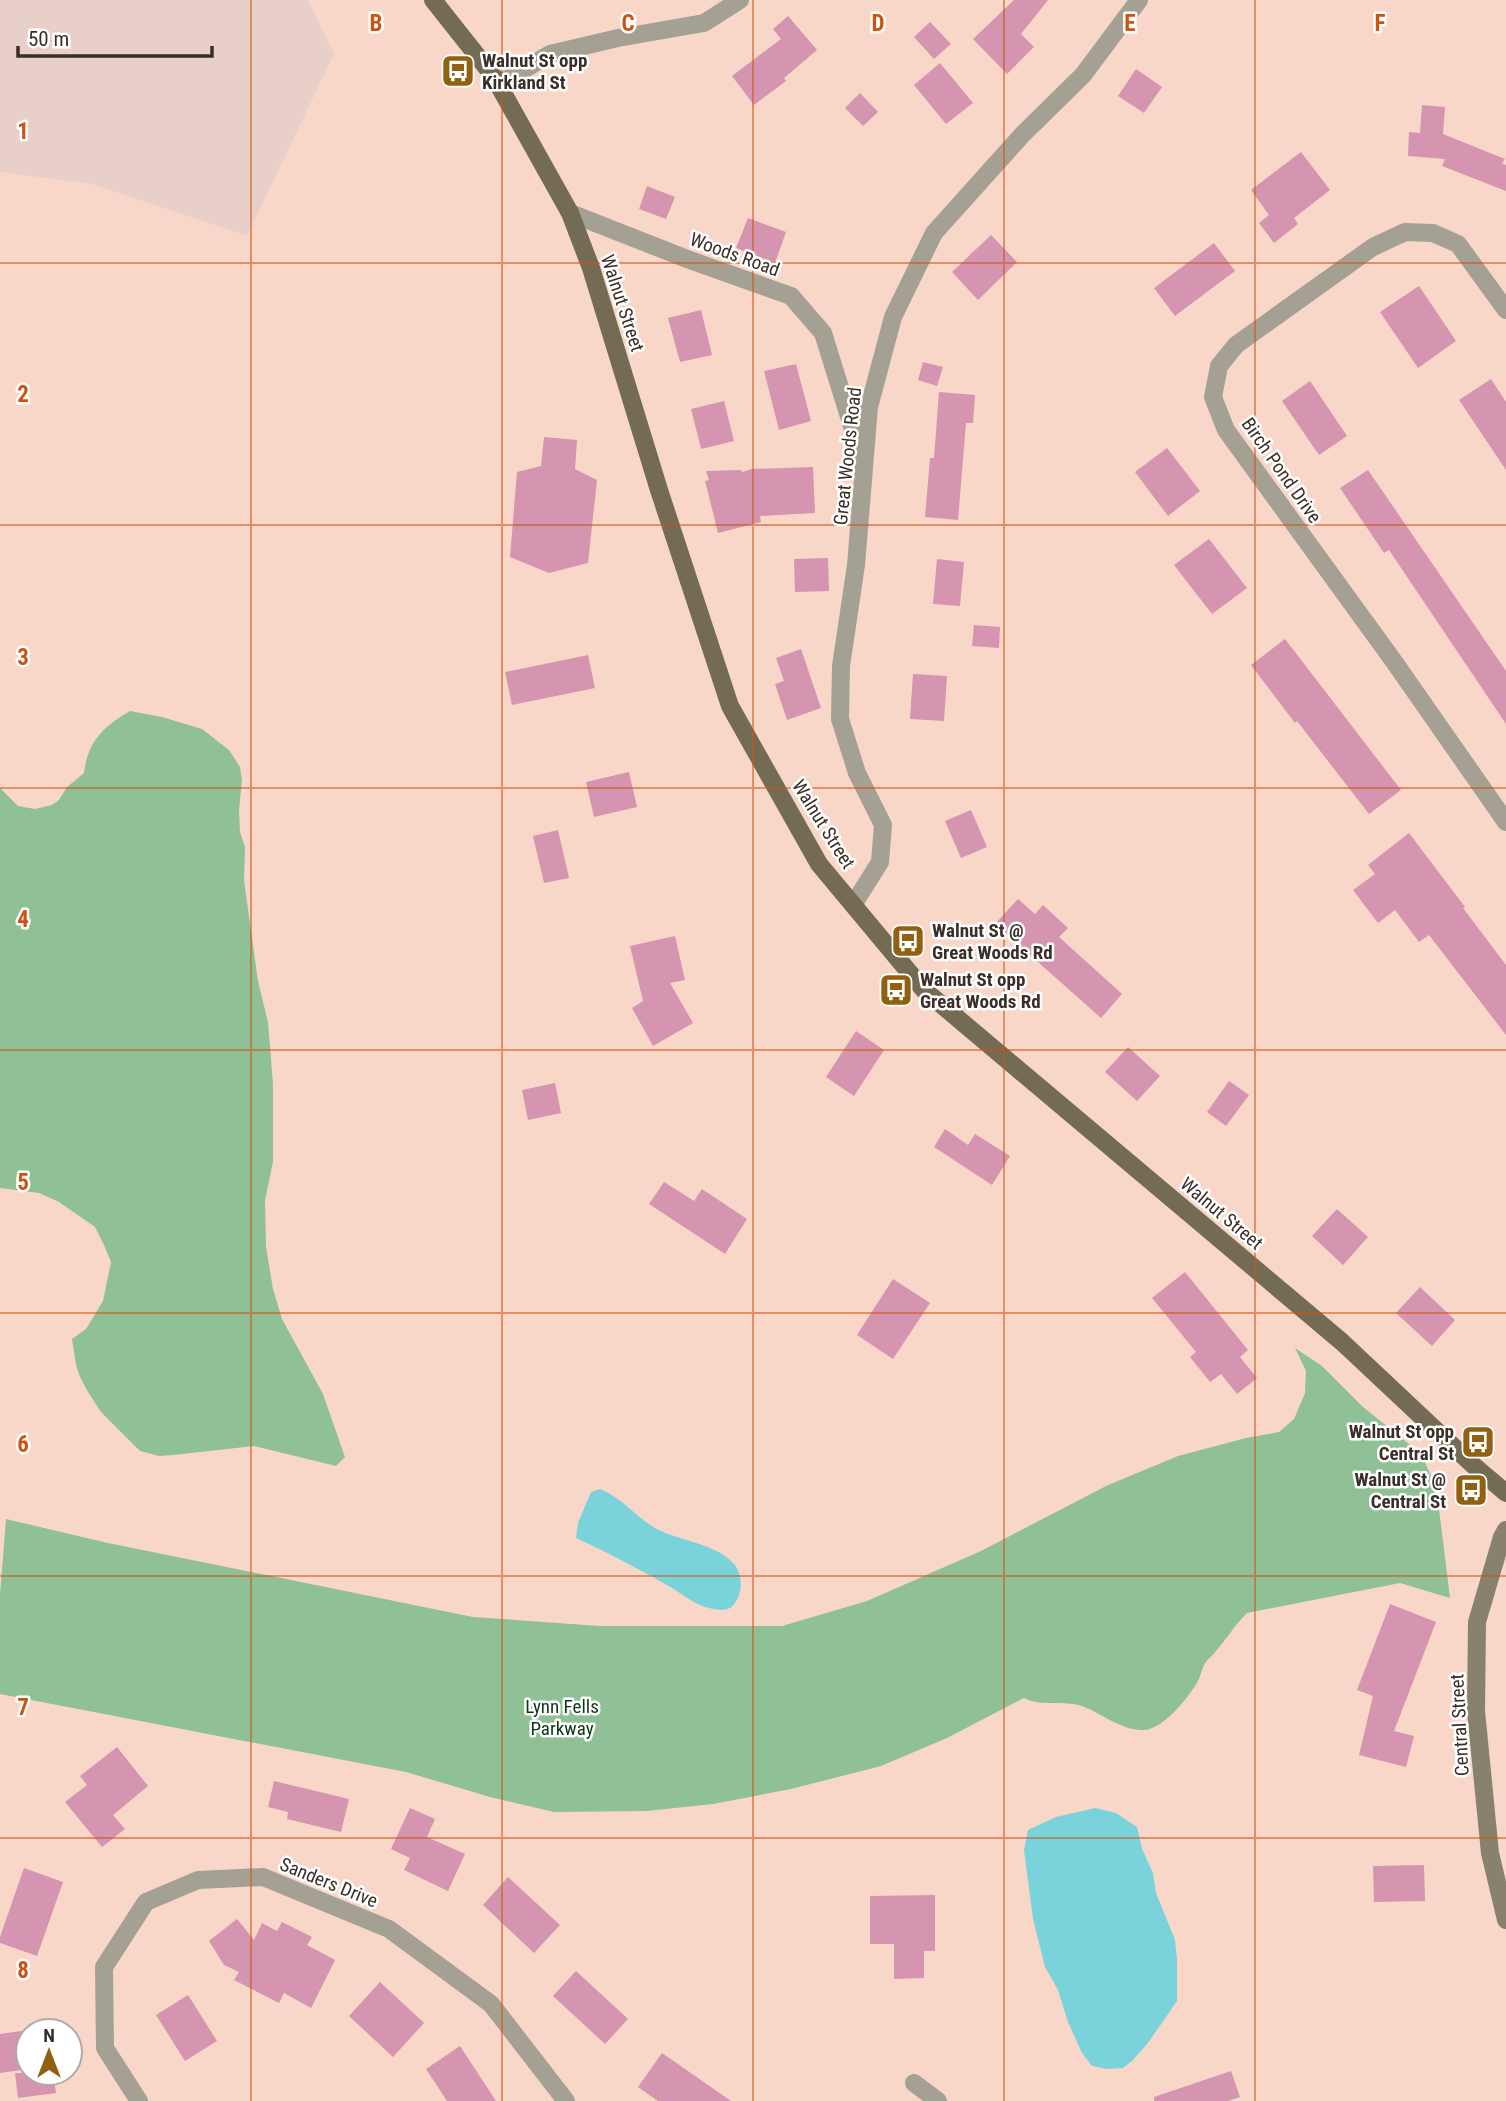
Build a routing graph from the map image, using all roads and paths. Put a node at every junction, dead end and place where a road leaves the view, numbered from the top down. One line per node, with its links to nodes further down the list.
1 (433, 0): 4 (main road, Walnut Street)
2 (740, 0): 4 (street)
3 (1139, 0): 7 (street, Great Woods Road)
4 (498, 85): 5 (main road, Walnut Street)
5 (570, 213): 7 (street, Woods Road); 9 (main road, Walnut Street)
6 (1506, 310): 8 (street, Birch Pond Drive)
7 (865, 466): 9 (street, Great Woods Road)
8 (1506, 822)
9 (853, 905): 10 (main road, Walnut Street)
10 (1506, 1493)
11 (1506, 1530): 12 (street, Central Street)
12 (1506, 1920)
13 (914, 2083): 16 (street)
14 (139, 2101): 15 (street, Sanders Drive)
15 (566, 2101)
16 (938, 2101)

